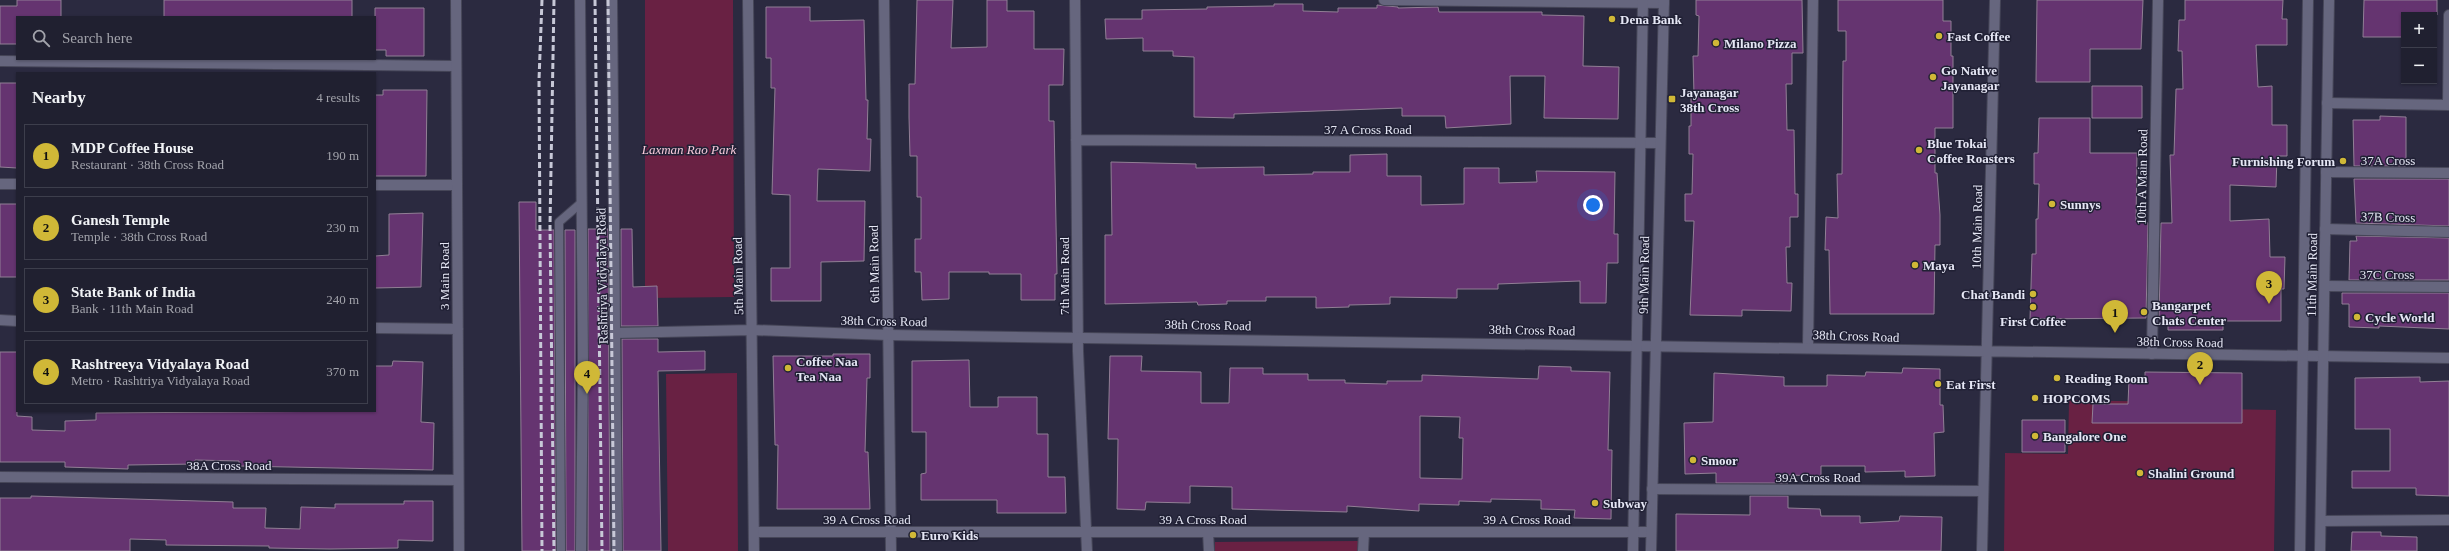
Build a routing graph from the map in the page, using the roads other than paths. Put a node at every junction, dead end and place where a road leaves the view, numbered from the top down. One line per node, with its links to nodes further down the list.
1 (456, 0): 17 (street, 3 Main Road)
2 (580, 0): 29 (street, Rashtriya Vidyalaya Road)
3 (612, 0): 39 (street, Rashtriya Vidyalaya Road)
4 (748, 0): 38 (street, 5th Main Road)
5 (884, 0): 40 (street, 6th Main Road)
6 (1074, 0): 20 (street, 7th Main Road)
7 (1384, 0): 13 (street)
8 (1813, 0): 44 (street)
9 (1995, 0): 45 (street, 10th Main Road)
10 (2158, 0): 46 (street, 10th A Main Road)
11 (2308, 0): 47 (street, 11th Main Road)
12 (2329, 0): 18 (street, 11th Main Road)
13 (1643, 1): 14 (street); 21 (street, 9th Main Road)
14 (1664, 2): 22 (street, 9th Main Road)
15 (2449, 15): 19 (street)
16 (0, 61): 17 (street)
17 (456, 66): 28 (street, 3 Main Road)
18 (2327, 103): 19 (street); 23 (street, 11th Main Road)
19 (2449, 105)
20 (1076, 140): 21 (street, 37 A Cross Road); 41 (street, 7th Main Road)
21 (1639, 143): 22 (street, 37 A Cross Road); 42 (street, 9th Main Road)
22 (1660, 143): 43 (street, 9th Main Road)
23 (2326, 172): 24 (street, 37A Cross); 30 (street, 11th Main Road)
24 (2449, 173)
25 (0, 184): 26 (street)
26 (16, 184)
27 (376, 185): 28 (street)
28 (457, 185): 37 (street, 3 Main Road)
29 (581, 203): 64 (lane); 65 (street, Rashtriya Vidyalaya Road)
30 (2326, 229): 31 (street, 37B Cross); 32 (street, 11th Main Road)
31 (2449, 232)
32 (2325, 286): 33 (street, 37C Cross); 48 (street, 11th Main Road)
33 (2449, 287)
34 (0, 320): 35 (street)
35 (16, 320)
36 (376, 328): 37 (street)
37 (458, 329): 51 (street, 3 Main Road)
38 (752, 330): 39 (street, 38th Cross Road); 40 (street, 38th Cross Road); 56 (street, 5th Main Road)
39 (615, 333): 66 (street, Rashtriya Vidyalaya Road)
40 (888, 335): 41 (street, 38th Cross Road); 57 (street, 6th Main Road)
41 (1078, 336): 42 (street, 38th Cross Road); 58 (street, 7th Main Road)
42 (1637, 345): 43 (street, 38th Cross Road); 61 (street, 9th Main Road)
43 (1655, 345): 44 (street, 38th Cross Road); 52 (street, 9th Main Road)
44 (1808, 347): 45 (street, 38th Cross Road)
45 (1988, 352): 46 (street, 38th Cross Road); 53 (street, 10th Main Road)
46 (2152, 354): 47 (street, 38th Cross Road)
47 (2303, 356): 48 (street, 38th Cross Road); 75 (street, 11th Main Road)
48 (2324, 357): 49 (street, 38th Cross Road); 55 (street, 11th Main Road)
49 (2449, 358)
50 (0, 477): 51 (street, 38A Cross Road)
51 (458, 480): 63 (street, 3 Main Road)
52 (1652, 489): 53 (street, 39A Cross Road); 62 (street, 9th Main Road)
53 (1983, 491): 74 (street, 10th Main Road)
54 (2449, 520): 55 (street)
55 (2321, 521): 76 (street, 11th Main Road)
56 (754, 532): 57 (street, 39 A Cross Road); 67 (street, 5th Main Road)
57 (890, 532): 58 (street, 39 A Cross Road); 68 (street, 6th Main Road)
58 (1086, 532): 59 (street, 39 A Cross Road); 69 (street, 7th Main Road)
59 (1208, 532): 60 (street, 39 A Cross Road); 70 (street)
60 (1364, 532): 61 (street, 39 A Cross Road); 71 (street)
61 (1633, 532): 62 (street, 39 A Cross Road); 72 (street, 9th Main Road)
62 (1651, 532): 73 (street, 9th Main Road)
63 (459, 551)
64 (561, 551)
65 (581, 551)
66 (617, 551)
67 (754, 551)
68 (891, 551)
69 (1087, 551)
70 (1209, 551)
71 (1364, 551)
72 (1633, 551)
73 (1651, 551)
74 (1982, 551)
75 (2300, 551)
76 (2320, 551)

